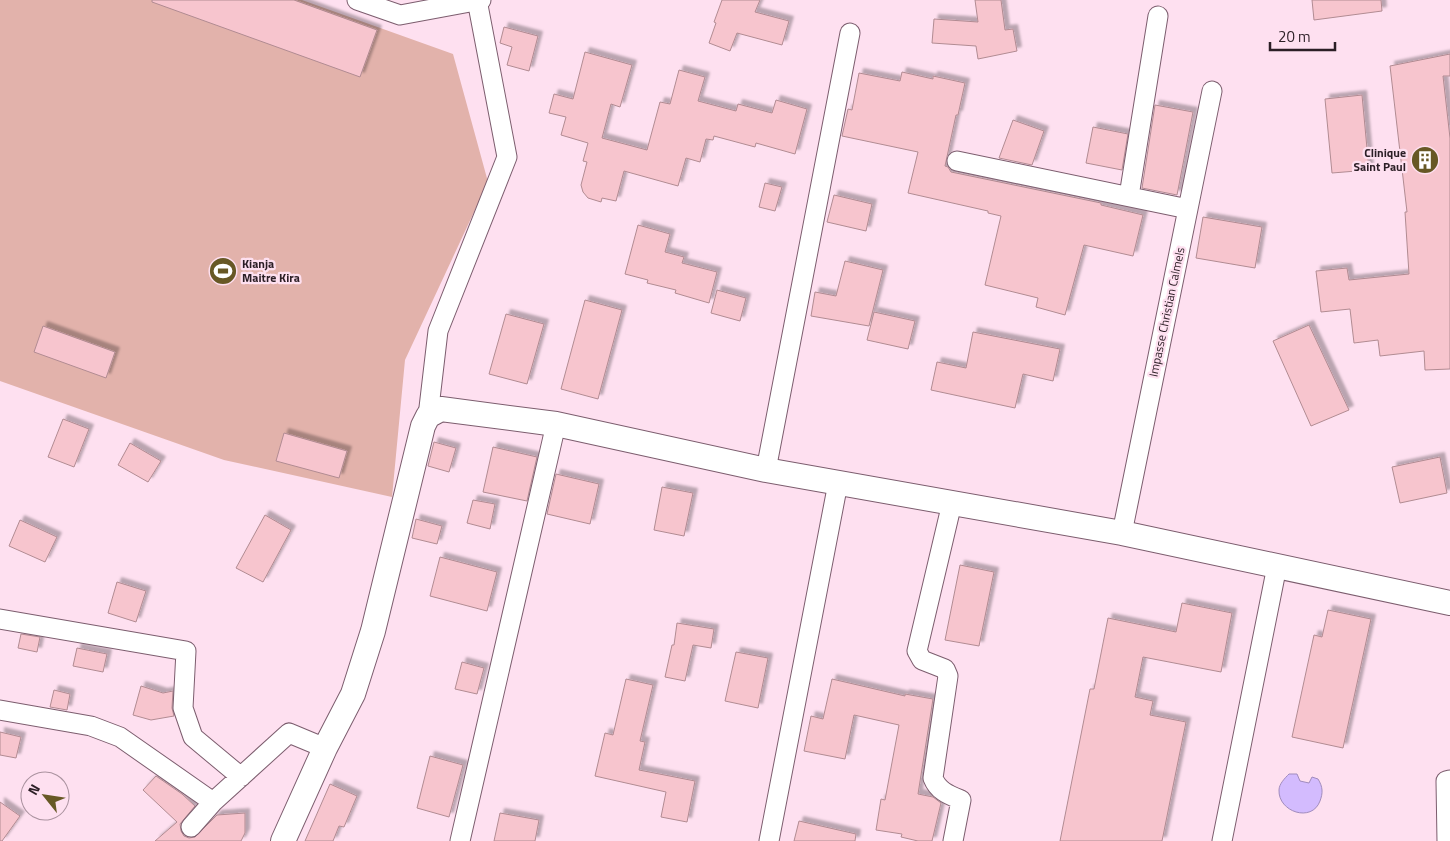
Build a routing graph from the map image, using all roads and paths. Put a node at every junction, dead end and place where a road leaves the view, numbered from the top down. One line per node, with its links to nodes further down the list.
1 (357, 0): 2 (street)
2 (478, 0): 9 (street)
3 (1158, 16): 7 (street)
4 (850, 33): 11 (street)
5 (1212, 91): 8 (street, Impasse Christian Calmels)
6 (957, 161): 7 (street)
7 (1129, 196): 8 (street)
8 (1188, 209): 14 (street, Impasse Christian Calmels)
9 (428, 416): 10 (street); 19 (street)
10 (556, 424): 11 (street); 25 (street)
11 (766, 470): 12 (street)
12 (838, 483): 13 (street); 26 (street)
13 (952, 503): 14 (street); 27 (street)
14 (1122, 533): 15 (street)
15 (1277, 566): 16 (street); 28 (street)
16 (1450, 603)
17 (0, 619): 20 (street)
18 (0, 710): 22 (street)
19 (325, 748): 20 (street); 24 (street)
20 (241, 778): 22 (street)
21 (1450, 780): 29 (street)
22 (213, 802): 23 (street)
23 (191, 827)
24 (283, 841)
25 (460, 841)
26 (769, 841)
27 (953, 841)
28 (1222, 841)
29 (1447, 841)

